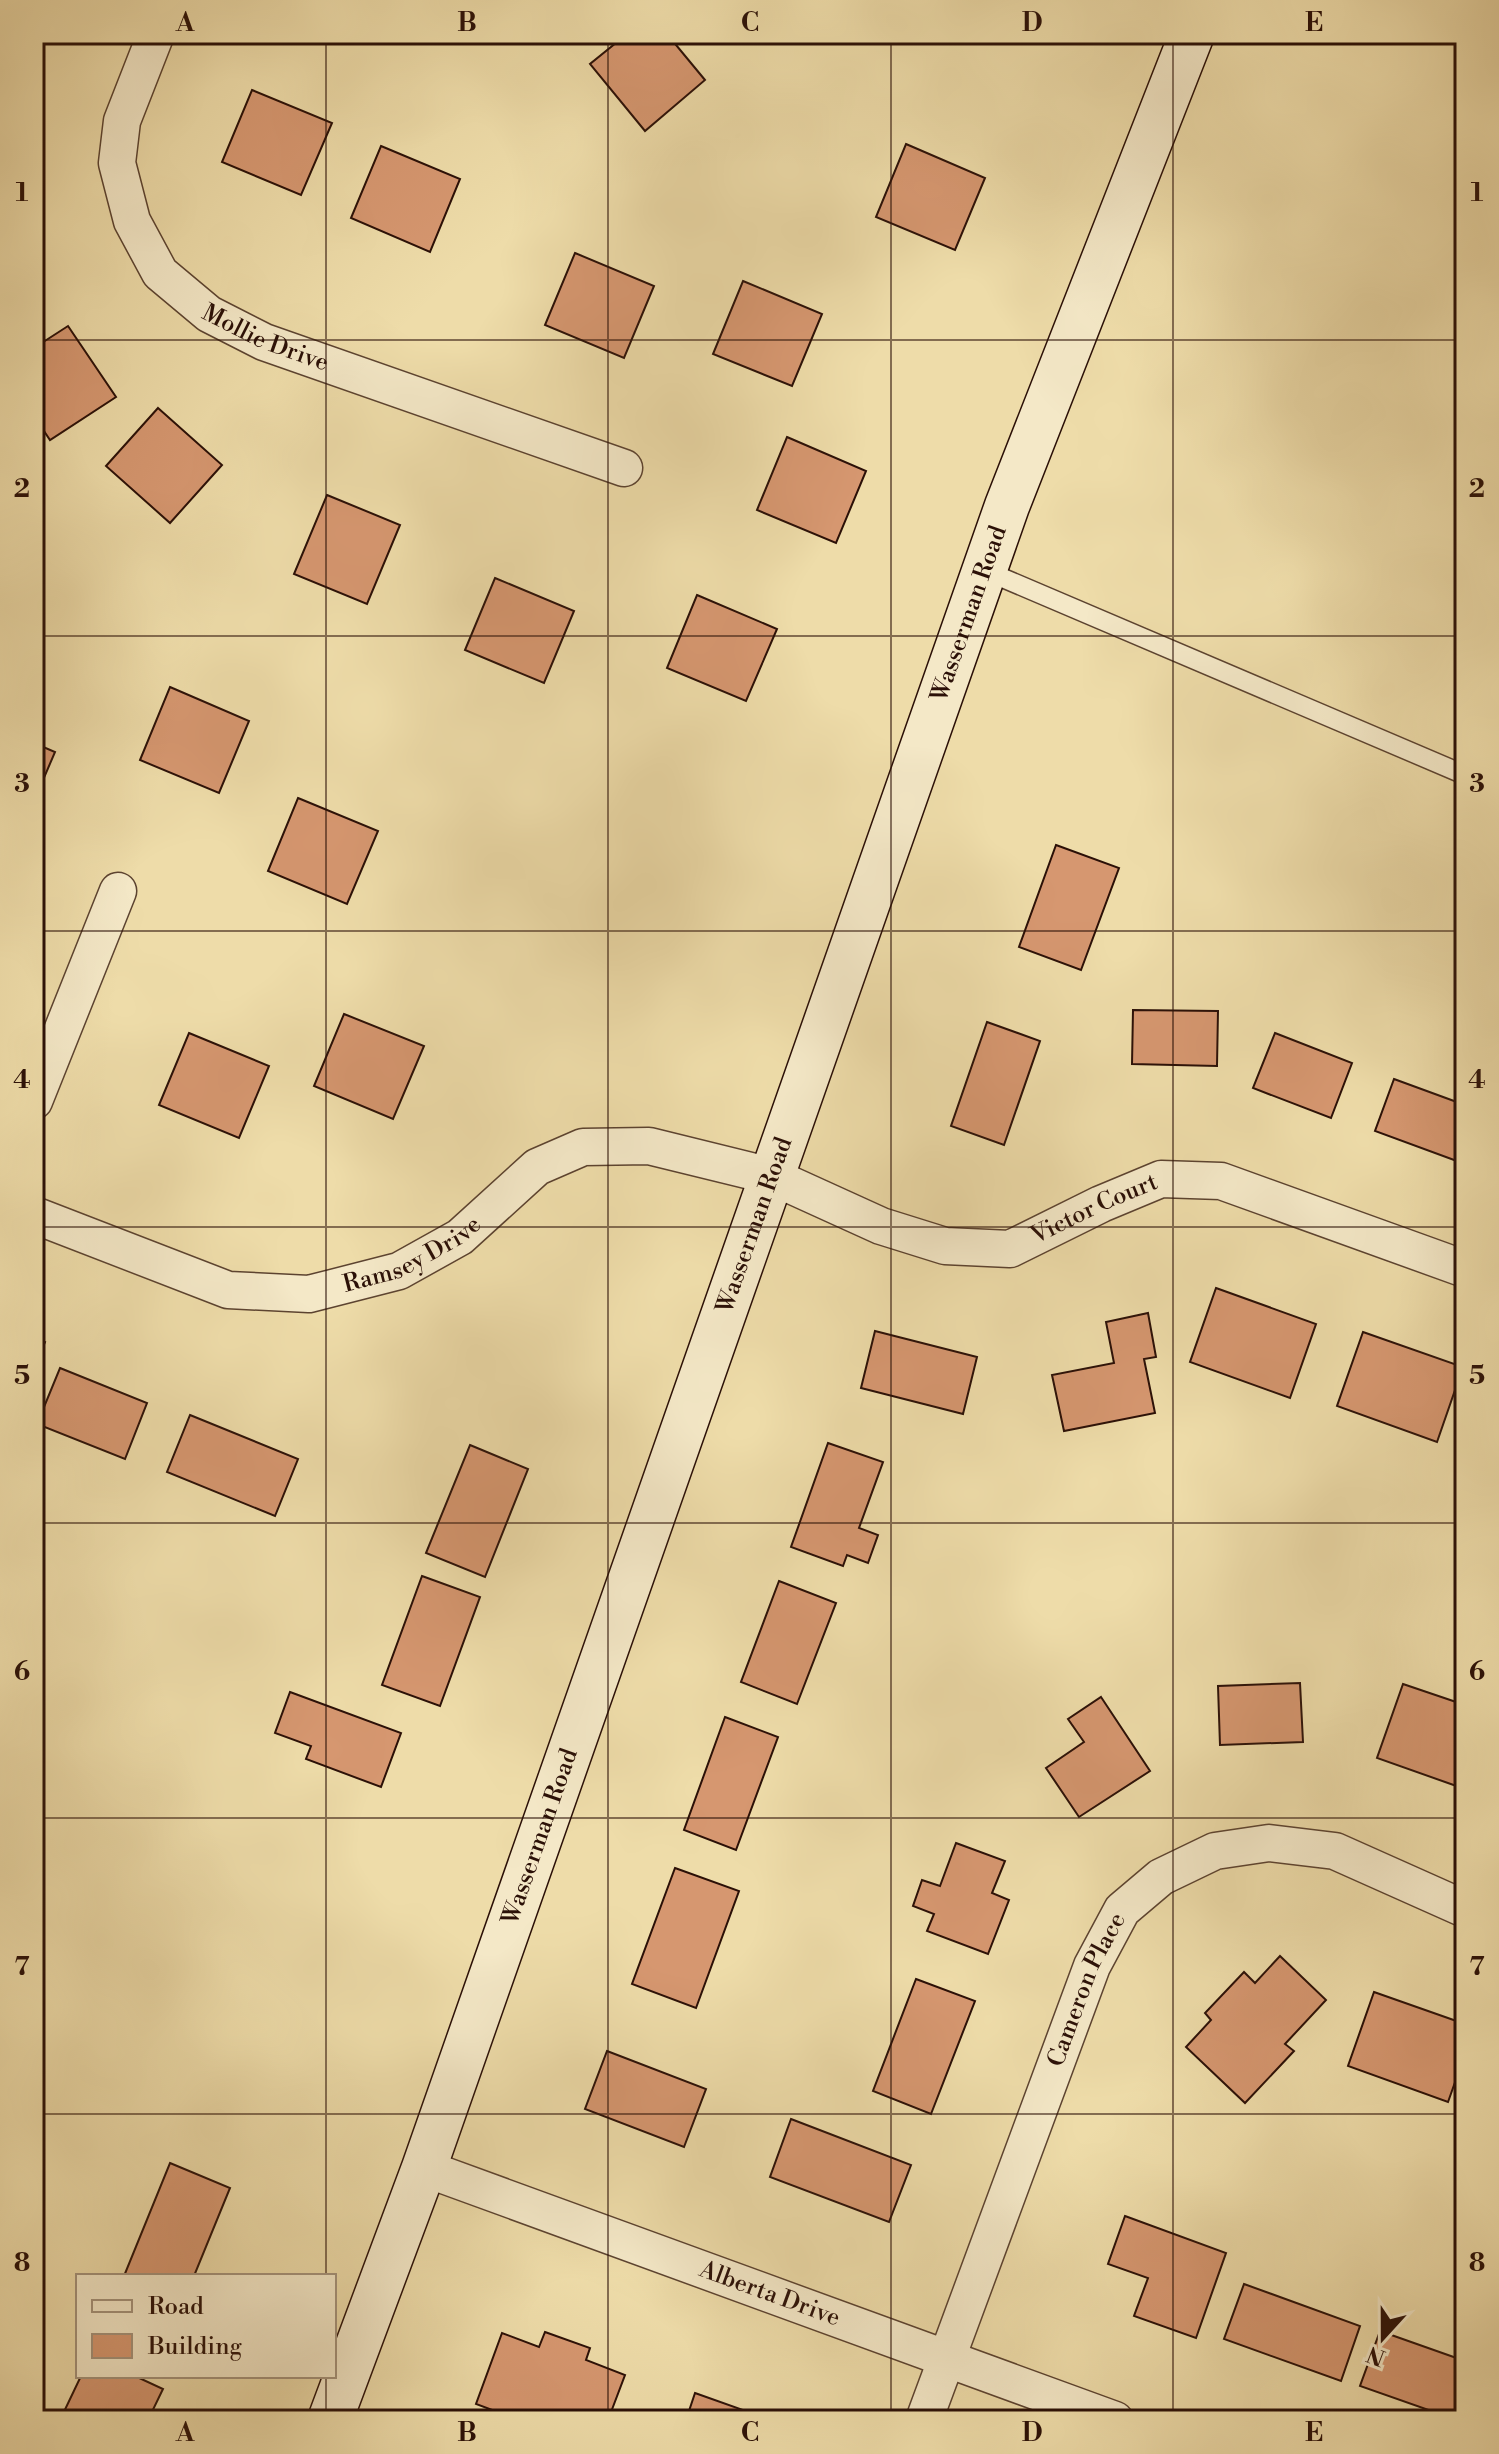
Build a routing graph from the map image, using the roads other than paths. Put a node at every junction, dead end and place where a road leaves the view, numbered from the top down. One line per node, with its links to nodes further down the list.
1 (156, 34): 3 (street, Mollie Drive)
2 (1192, 34): 4 (street, Wasserman Road)
3 (624, 468)
4 (984, 570): 5 (lane); 8 (street, Wasserman Road)
5 (1465, 775)
6 (118, 891): 7 (street)
7 (34, 1101)
8 (771, 1176): 9 (street, Ramsey Drive); 10 (street, Victor Court); 12 (street, Wasserman Road)
9 (34, 1215)
10 (1465, 1269)
11 (1465, 1909): 13 (street, Cameron Place)
12 (424, 2168): 13 (street, Alberta Drive); 14 (street, Wasserman Road)
13 (947, 2357): 15 (street, Cameron Place); 16 (street, Alberta Drive)
14 (330, 2420)
15 (924, 2420)
16 (1115, 2420)

